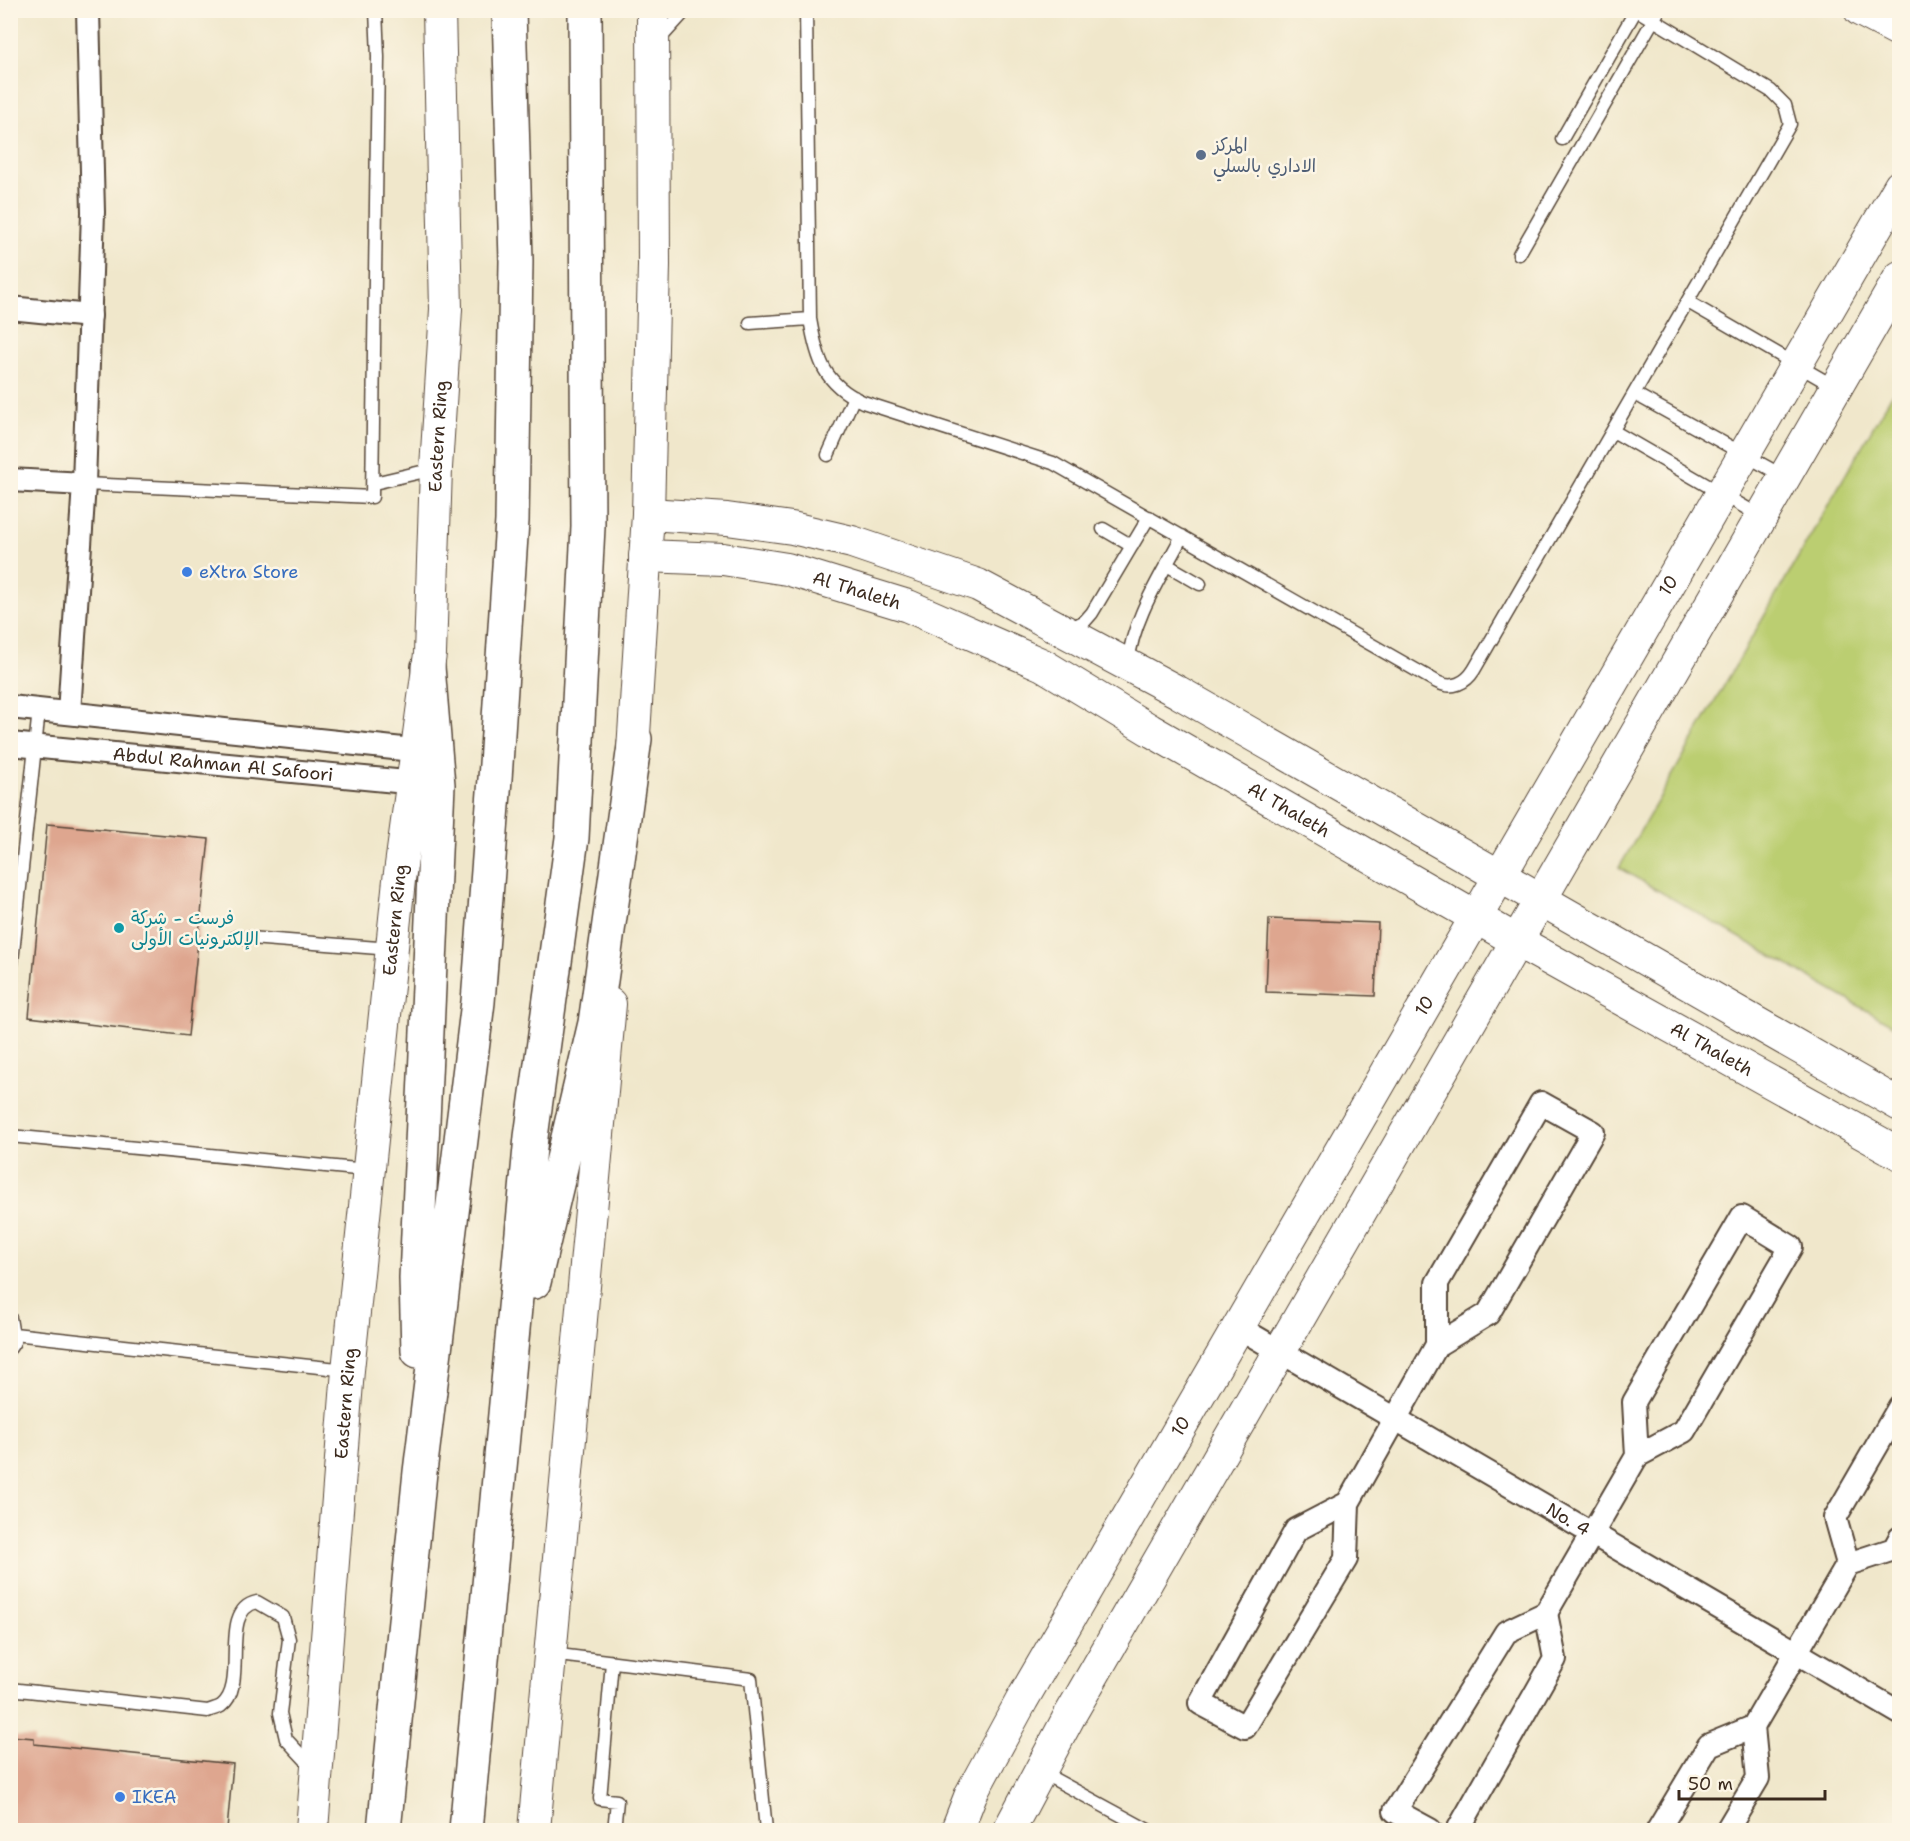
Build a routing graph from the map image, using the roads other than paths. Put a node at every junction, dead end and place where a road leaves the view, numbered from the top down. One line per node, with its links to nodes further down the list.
1 (88, 10): 20 (street)
2 (376, 10): 33 (lane)
3 (439, 10): 30 (street, Eastern Ring)
4 (509, 10): 78 (highway)
5 (585, 10): 75 (highway)
6 (653, 10): 13 (street)
7 (687, 10): 13 (lane)
8 (806, 10): 21 (lane)
9 (1636, 10): 11 (lane); 14 (lane)
10 (1860, 10): 12 (street)
11 (1656, 15): 16 (lane); 18 (lane)
12 (1899, 31)
13 (653, 46): 36 (street)
14 (1562, 139)
15 (1899, 186): 23 (street, 10)
16 (1519, 254)
17 (1899, 278): 24 (street)
18 (1688, 302): 23 (lane); 25 (lane)
19 (10, 308): 20 (street)
20 (90, 316): 34 (street)
21 (810, 319): 22 (lane); 26 (lane)
22 (750, 323)
23 (1796, 365): 24 (lane); 28 (street, 10)
24 (1836, 388): 31 (street)
25 (1635, 394): 27 (lane); 28 (lane)
26 (854, 398): 29 (lane); 37 (lane)
27 (1613, 431): 35 (lane); 40 (lane)
28 (1744, 454): 31 (lane); 35 (street, 10)
29 (828, 455)
30 (436, 468): 33 (lane); 47 (street, Eastern Ring)
31 (1784, 477): 38 (street)
32 (10, 480): 34 (street)
33 (374, 483): 34 (lane)
34 (84, 484): 50 (street)
35 (1721, 494): 38 (lane); 56 (street, 10)
36 (648, 514): 42 (street); 45 (street)
37 (1149, 517): 40 (lane); 41 (lane)
38 (1762, 517): 57 (street)
39 (1103, 529): 41 (lane)
40 (1182, 536): 43 (lane)
41 (1132, 546): 45 (lane)
42 (645, 556): 51 (street); 58 (street, Al Thaleth)
43 (1167, 565): 44 (lane); 46 (lane)
44 (1200, 584)
45 (1065, 631): 46 (street)
46 (1128, 665): 56 (street)
47 (428, 667): 54 (highway)
48 (10, 707): 49 (street, Abdul Rahman Al Safoori)
49 (39, 710): 50 (street, Abdul Rahman Al Safoori); 53 (lane)
50 (69, 713): 54 (street, Abdul Rahman Al Safoori)
51 (635, 739): 75 (highway); 85 (street)
52 (10, 744): 53 (street, Abdul Rahman Al Safoori)
53 (36, 747): 55 (street, Abdul Rahman Al Safoori); 62 (lane)
54 (426, 752): 55 (highway)
55 (425, 784): 61 (street, Eastern Ring); 78 (highway)
56 (1499, 877): 57 (street); 58 (street, 10)
57 (1540, 900): 60 (street); 63 (street)
58 (1475, 918): 60 (street, Al Thaleth); 68 (street, 10)
59 (236, 937): 61 (lane)
60 (1516, 941): 65 (street, Al Thaleth); 72 (street)
61 (393, 949): 66 (street, Eastern Ring)
62 (10, 980)
63 (1899, 1105)
64 (10, 1136): 66 (lane)
65 (1899, 1154)
66 (369, 1170): 73 (street, Eastern Ring)
67 (10, 1318): 69 (lane)
68 (1238, 1327): 72 (street, No. 4); 98 (street, 10)
69 (14, 1334): 71 (lane); 73 (lane)
70 (1437, 1345): 70 (street); 76 (street)
71 (10, 1348)
72 (1280, 1352): 76 (street, No. 4); 90 (street)
73 (348, 1370): 91 (street, Eastern Ring)
74 (1899, 1406): 82 (street)
75 (504, 1412): 95 (highway)
76 (1394, 1418): 79 (street); 80 (street, No. 4)
77 (1637, 1456): 77 (street); 80 (street)
78 (420, 1472): 94 (highway)
79 (1348, 1503): 79 (street)
80 (1592, 1534): 83 (street); 84 (street, No. 4)
81 (1899, 1539): 82 (street)
82 (1848, 1564): 84 (street)
83 (1546, 1613): 101 (street); 102 (street)
84 (1797, 1653): 88 (street, No. 4); 89 (street)
85 (550, 1654): 86 (lane); 92 (street)
86 (612, 1662): 96 (lane); 97 (lane)
87 (10, 1689): 91 (lane)
88 (1899, 1713)
89 (1752, 1727): 103 (street); 104 (street)
90 (1040, 1772): 99 (street); 100 (lane)
91 (318, 1773): 93 (street, Eastern Ring)
92 (536, 1827)
93 (312, 1830)
94 (384, 1830)
95 (466, 1830)
96 (614, 1830)
97 (766, 1830)
98 (957, 1830)
99 (1009, 1830)
100 (1148, 1830)
101 (1430, 1830)
102 (1458, 1830)
103 (1658, 1830)
104 (1727, 1830)

